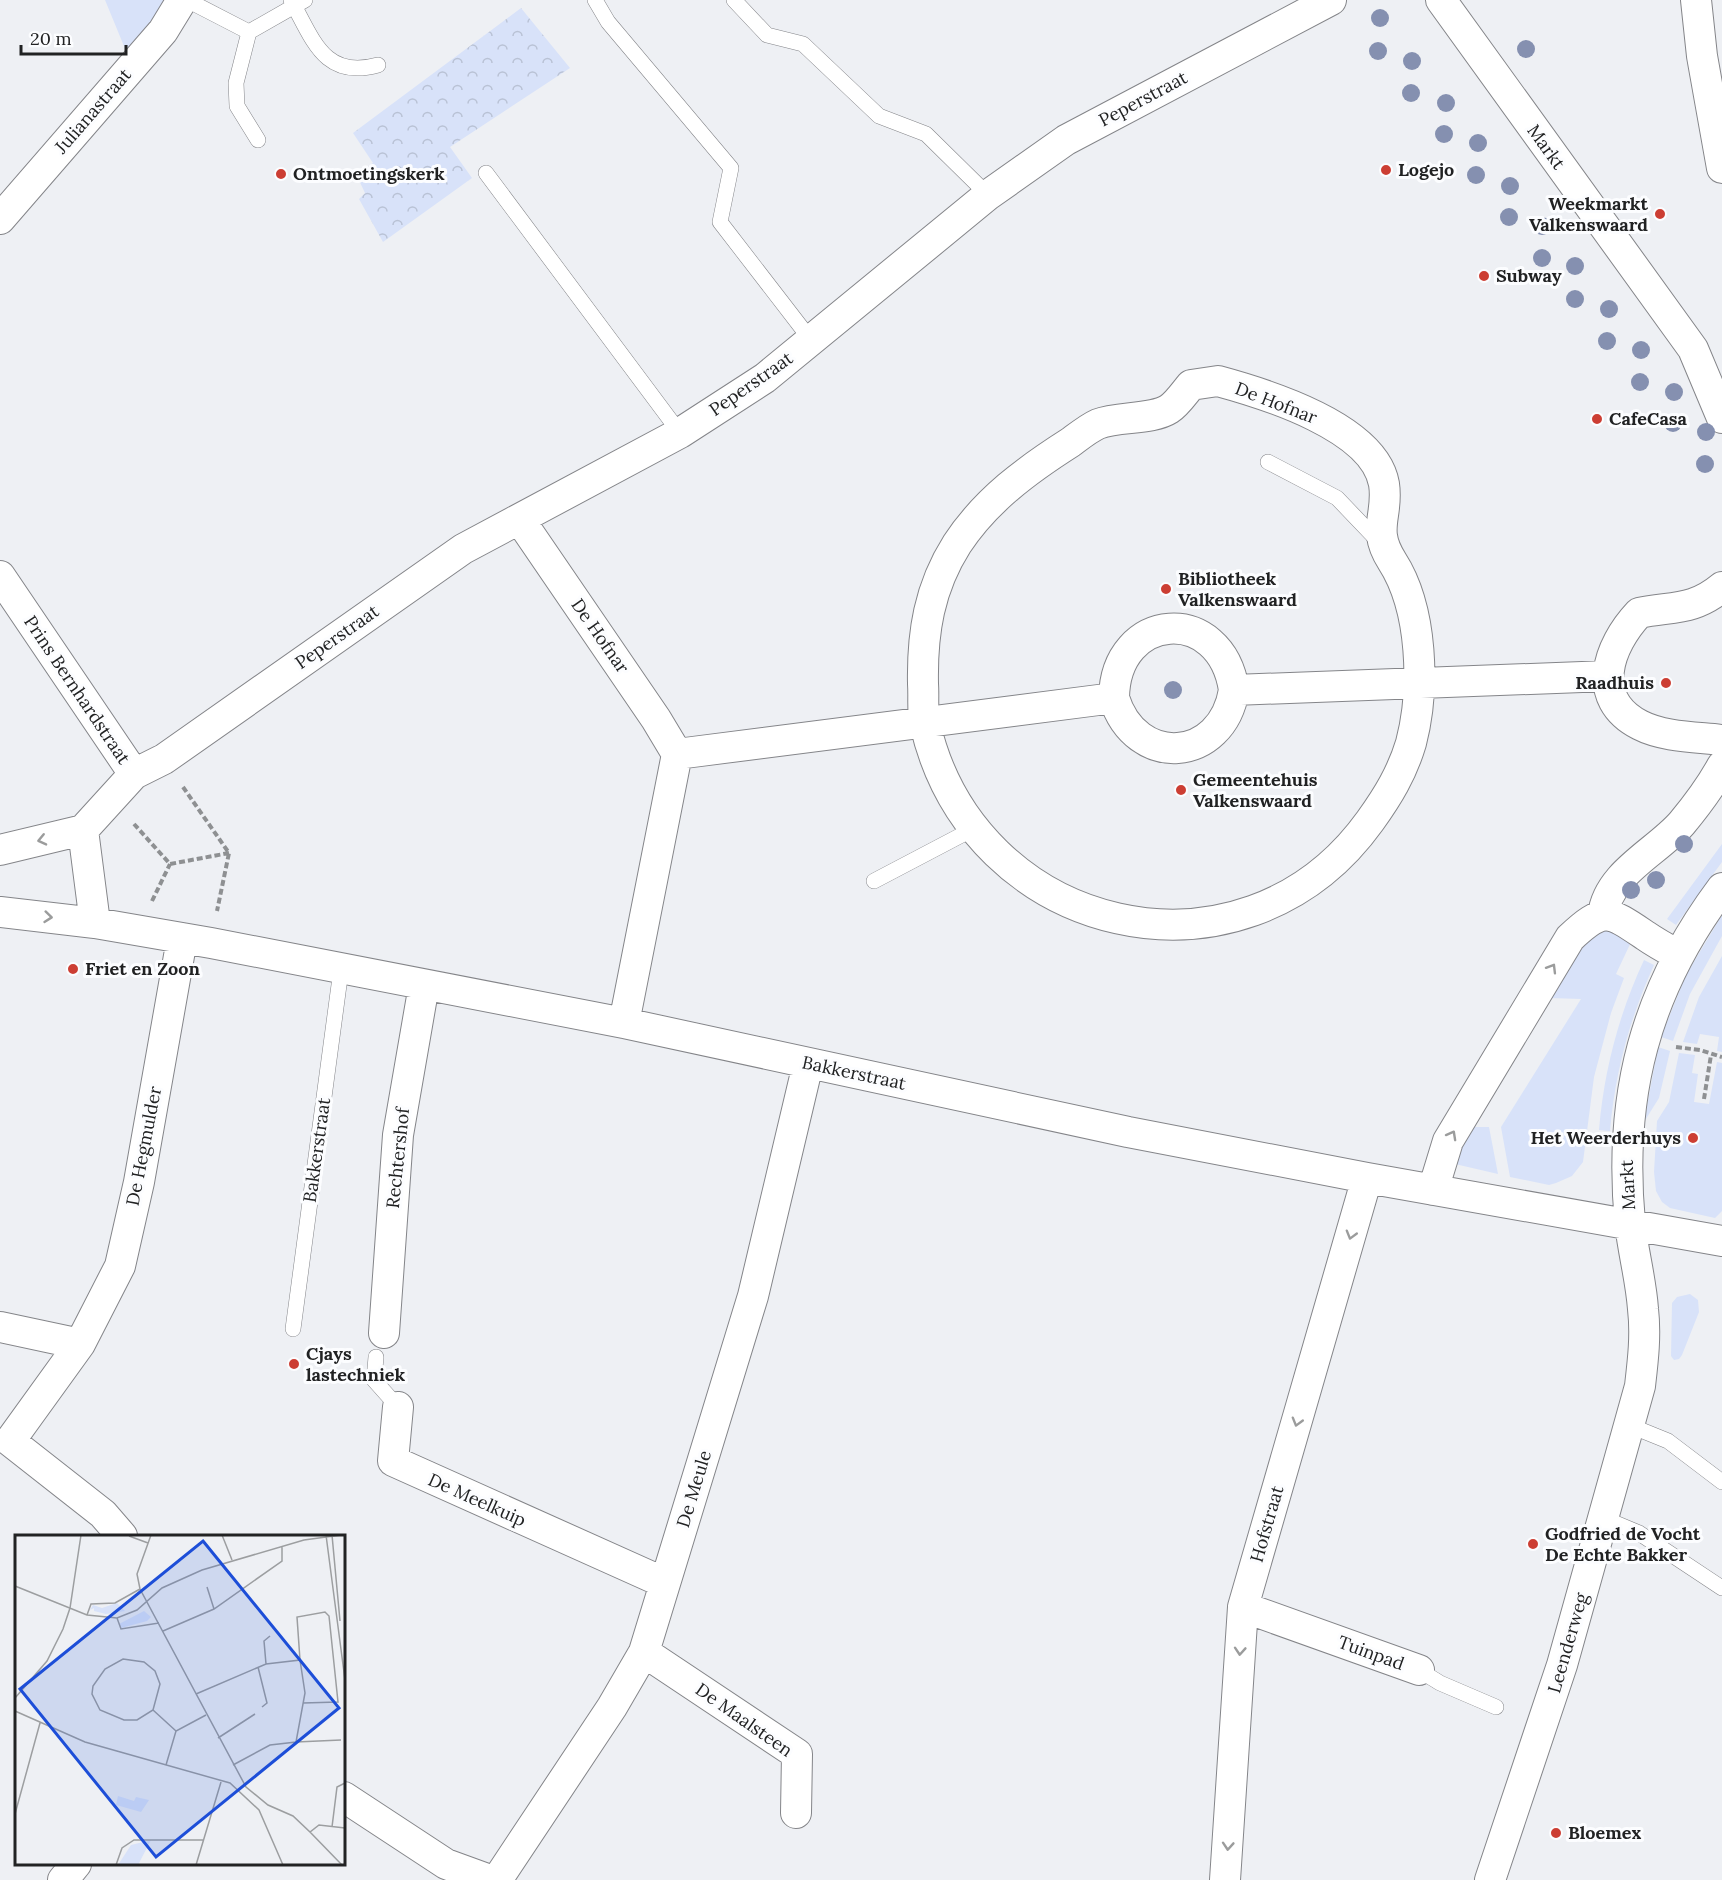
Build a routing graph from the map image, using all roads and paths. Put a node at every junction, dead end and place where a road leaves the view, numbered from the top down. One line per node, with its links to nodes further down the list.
1 (182, 0): 15 (street, Julianastraat)
2 (187, 0): 9 (lane)
3 (595, 0): 16 (lane)
4 (734, 0): 14 (lane)
5 (1331, 0): 14 (street, Peperstraat)
6 (1441, 0): 17 (street, Markt)
7 (1696, 0): 12 (street)
8 (297, 2): 9 (lane); 10 (lane)
9 (249, 32): 11 (lane)
10 (378, 65)
11 (258, 140)
12 (1722, 168)
13 (486, 173): 18 (lane)
14 (988, 195): 16 (street, Peperstraat)
15 (0, 219)
16 (811, 340): 18 (street, Peperstraat)
17 (1722, 418)
18 (680, 433): 20 (street, Peperstraat)
19 (1268, 462): 21 (lane)
20 (520, 520): 30 (street, De Hofnar); 31 (street, Peperstraat)
21 (1381, 544): 25 (street, De Hofnar); 28 (street, De Hofnar)
22 (0, 576): 33 (street, Prins Bernhardstraat)
23 (1722, 587): 24 (street)
24 (1608, 676): 25 (street); 29 (street)
25 (1421, 683): 26 (street); 35 (street, De Hofnar)
26 (1234, 690): 27 (street); 27 (street)
27 (1114, 698): 28 (street)
28 (924, 722): 30 (street); 35 (street, De Hofnar)
29 (1722, 740)
30 (677, 754): 48 (street)
31 (164, 759): 33 (street, Peperstraat); 38 (path)
32 (1722, 766): 42 (street)
33 (134, 774): 34 (street, Peperstraat)
34 (111, 800): 36 (street, Peperstraat); 38 (path)
35 (973, 829): 39 (lane)
36 (83, 830): 37 (street, one-way to 37); 43 (street)
37 (0, 850)
38 (229, 853): 44 (path)
39 (874, 881)
40 (1722, 888): 45 (street, Markt)
41 (0, 912): 43 (street, Bakkerstraat, one-way to 43)
42 (1603, 915): 45 (street); 55 (street, one-way to 42)
43 (95, 923): 44 (street, Bakkerstraat)
44 (196, 941): 46 (street, Bakkerstraat); 60 (street, De Hegmulder)
45 (1678, 955): 49 (street, Markt)
46 (341, 970): 47 (street, Bakkerstraat); 59 (lane, Bakkerstraat)
47 (424, 985): 48 (street, Bakkerstraat); 61 (street, Rechtershof)
48 (624, 1023): 52 (street, Bakkerstraat)
49 (1644, 1037): 50 (path); 56 (street, Markt)
50 (1711, 1054): 51 (path); 53 (path)
51 (1722, 1057)
52 (808, 1064): 54 (street, Bakkerstraat); 68 (street, De Meule)
53 (1704, 1099)
54 (1367, 1178): 55 (street, Markt); 70 (street, Hofstraat, one-way to 70)
55 (1433, 1190): 56 (street, Markt)
56 (1630, 1224): 57 (street); 63 (street, Leenderweg)
57 (1722, 1242)
58 (0, 1327): 60 (street)
59 (293, 1329)
60 (80, 1344): 64 (street, De Hegmulder)
61 (380, 1345): 62 (lane, De Meelkuip)
62 (398, 1407): 68 (street, De Meelkuip)
63 (1630, 1426): 65 (lane); 66 (street, Leenderweg)
64 (5, 1448): 67 (street, De Hegmulder)
65 (1722, 1482)
66 (1603, 1518): 69 (lane); 82 (street, Leenderweg)
67 (121, 1535)
68 (665, 1583): 71 (street, De Meule)
69 (1722, 1588)
70 (1243, 1606): 72 (street, Tuinpad); 81 (street, Hofstraat, one-way to 81)
71 (644, 1652): 75 (street, De Maalsteen); 80 (street, De Meule)
72 (1419, 1670): 73 (lane, Tuinpad)
73 (1496, 1707)
74 (345, 1798): 77 (street)
75 (796, 1813)
76 (74, 1865): 78 (street)
77 (441, 1872): 79 (street)
78 (63, 1880)
79 (490, 1880)
80 (497, 1880)
81 (1225, 1880)
82 (1490, 1880)

